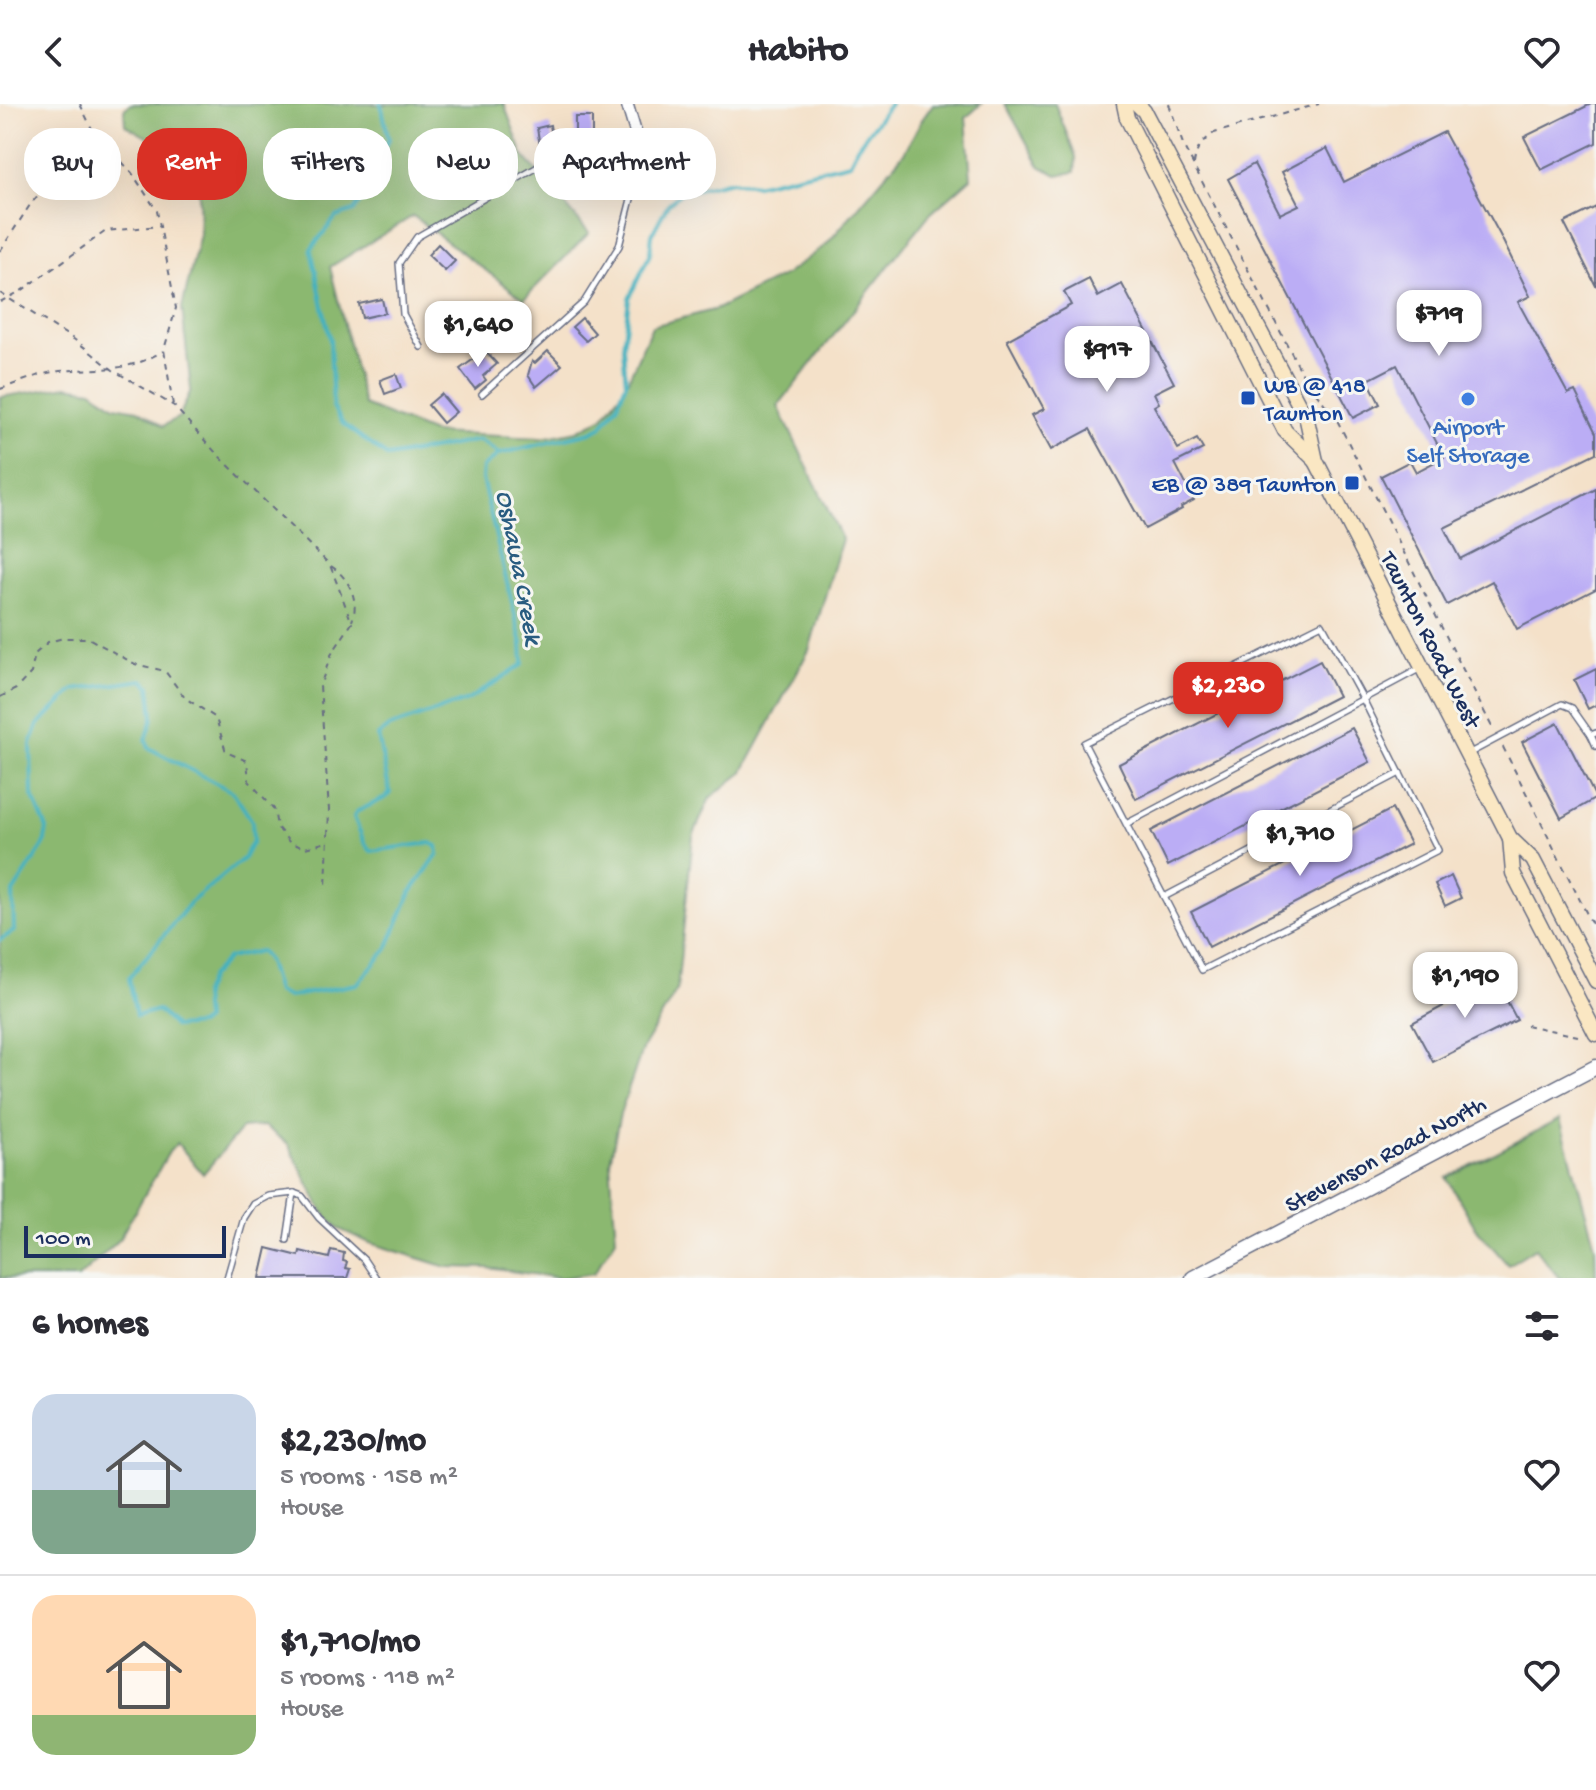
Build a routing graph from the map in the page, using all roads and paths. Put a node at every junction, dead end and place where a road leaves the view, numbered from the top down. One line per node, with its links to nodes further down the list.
1 (80, 104): 7 (path)
2 (627, 104): 8 (street)
3 (1124, 104): 25 (main road, Taunton Road West)
4 (1137, 104): 25 (main road, Taunton Road West)
5 (1169, 104): 10 (path)
6 (1319, 104): 10 (path)
7 (92, 128)
8 (634, 128)
9 (121, 161): 14 (path)
10 (1194, 165): 32 (path)
11 (534, 169): 19 (lane)
12 (34, 200): 15 (path)
13 (631, 200): 23 (lane)
14 (160, 226): 17 (path); 20 (path)
15 (0, 251)
16 (0, 293): 17 (path)
17 (10, 296): 18 (path); 21 (path)
18 (0, 302)
19 (421, 347)
20 (164, 350): 21 (path); 24 (path)
21 (113, 370): 22 (path); 24 (path)
22 (0, 389)
23 (482, 394)
24 (174, 406): 26 (path)
25 (1316, 461): 28 (main road, Taunton Road West)
26 (330, 565): 27 (path); 27 (path)
27 (352, 623): 38 (path)
28 (1422, 668): 30 (lane); 34 (main road, Taunton Road West)
29 (0, 697): 38 (path)
30 (1363, 699): 35 (lane); 36 (lane); 36 (lane)
31 (1593, 734): 32 (lane); 33 (lane)
32 (1498, 738): 34 (lane); 41 (path)
33 (1596, 746)
34 (1467, 754): 37 (main road, Taunton Road West)
35 (1400, 773): 40 (lane); 40 (lane)
36 (1126, 824): 40 (lane)
37 (1510, 838): 42 (main road, Taunton Road West); 44 (main road, Taunton Road West)
38 (328, 841): 39 (path)
39 (326, 888)
40 (1164, 897)
41 (1596, 932)
42 (1596, 981)
43 (1526, 1025): 45 (path)
44 (1596, 1034)
45 (1578, 1036)
46 (1596, 1067): 51 (street, Stevenson Road North)
47 (294, 1193): 48 (lane); 49 (lane); 50 (lane)
48 (287, 1240)
49 (227, 1278)
50 (376, 1278)
51 (1193, 1278)

